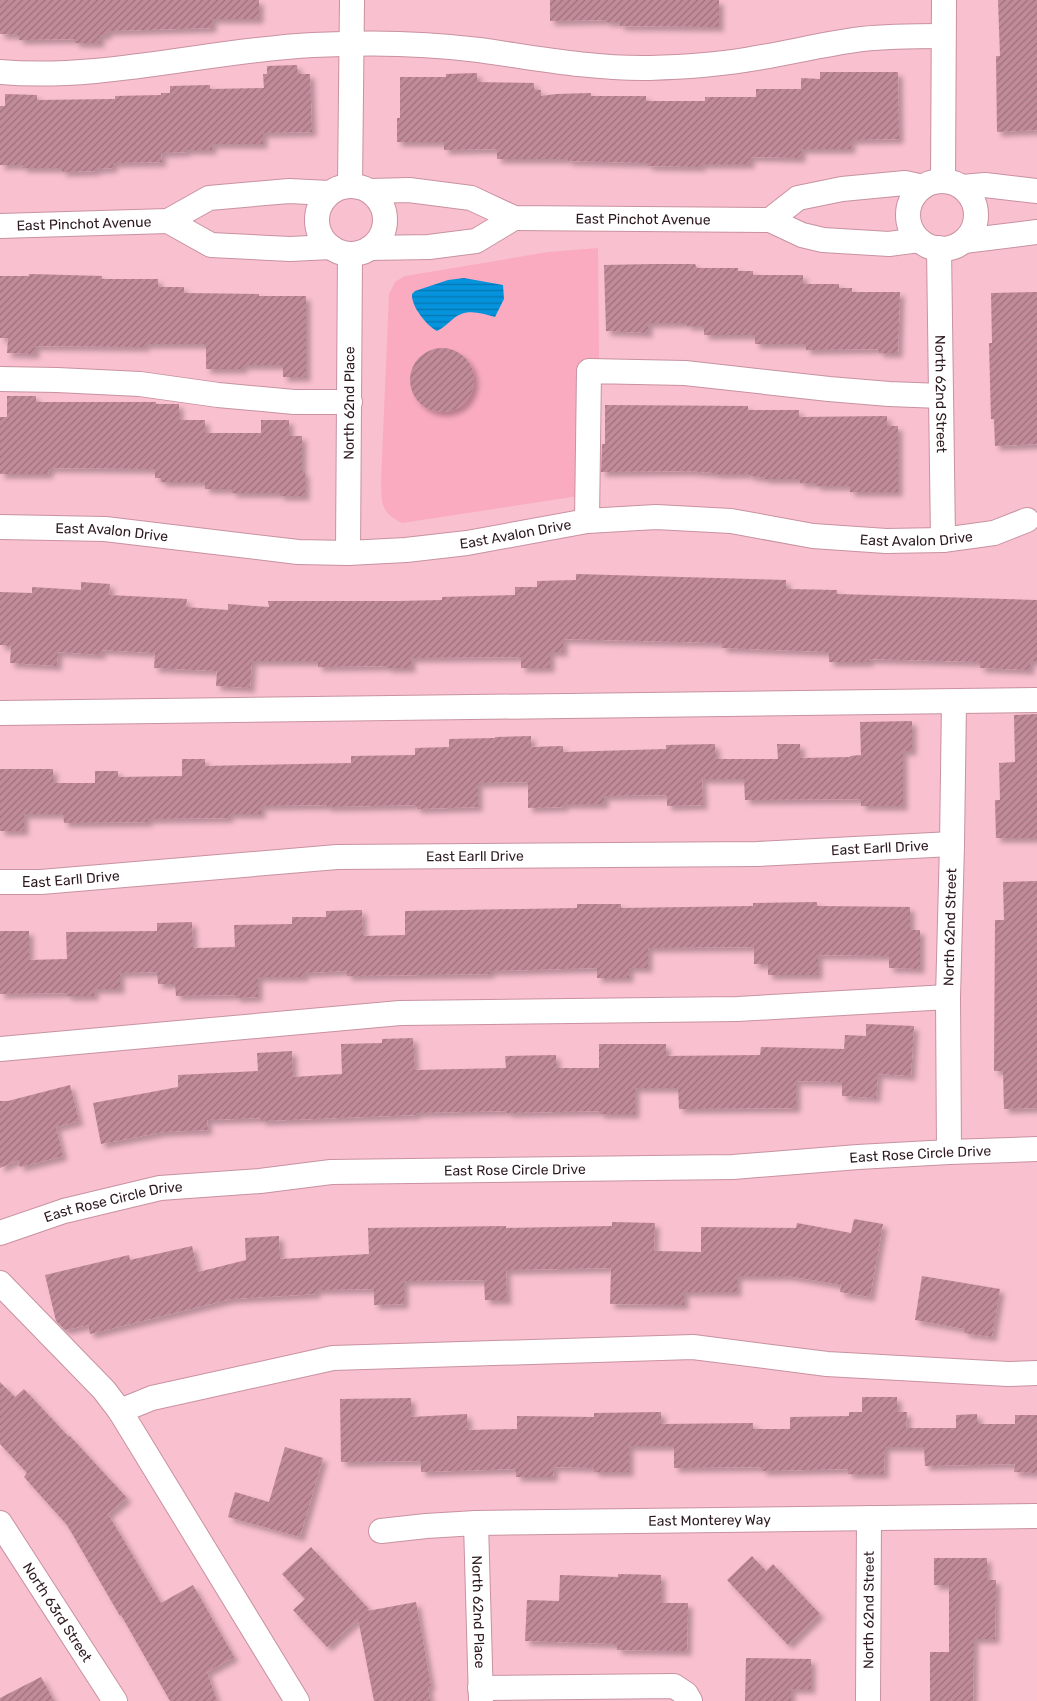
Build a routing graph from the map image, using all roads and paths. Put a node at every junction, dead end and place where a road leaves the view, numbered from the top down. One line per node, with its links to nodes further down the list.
1 (352, 0): 4 (street)
2 (944, 0): 3 (street)
3 (943, 36): 4 (street); 6 (street)
4 (352, 43): 5 (street); 7 (street)
5 (0, 72)
6 (943, 185): 8 (street); 10 (street); 14 (street); 15 (street)
7 (350, 190): 9 (street, East Pinchot Avenue); 11 (street, East Pinchot Avenue); 16 (street); 16 (street)
8 (1037, 191)
9 (514, 218): 10 (street, East Pinchot Avenue); 16 (street, East Pinchot Avenue)
10 (770, 220): 15 (street, East Pinchot Avenue)
11 (168, 221): 12 (street, East Pinchot Avenue); 16 (street, East Pinchot Avenue)
12 (0, 226)
13 (1037, 232): 14 (street)
14 (964, 241): 15 (street)
15 (929, 244): 18 (street, North 62nd Street)
16 (350, 250): 19 (street, North 62nd Place)
17 (0, 379): 19 (street)
18 (941, 396): 21 (street); 23 (street, North 62nd Street)
19 (350, 402): 24 (street, North 62nd Place)
20 (1026, 520): 23 (street, East Avalon Drive)
21 (587, 521): 23 (street, East Avalon Drive); 24 (street, East Avalon Drive)
22 (0, 528): 24 (street, East Avalon Drive)
23 (943, 540)
24 (348, 553)
25 (1037, 700): 26 (street)
26 (954, 702): 27 (street); 28 (street, North 62nd Street)
27 (0, 714)
28 (952, 844): 29 (street, East Earll Drive); 30 (street, North 62nd Street)
29 (0, 882)
30 (948, 997): 31 (street); 33 (street, North 62nd Street)
31 (0, 1049)
32 (1037, 1149): 33 (street, East Rose Circle Drive)
33 (949, 1152): 34 (street, East Rose Circle Drive)
34 (0, 1233)
35 (0, 1283): 37 (street)
36 (1037, 1373): 37 (street)
37 (120, 1411): 45 (street)
38 (1037, 1516): 39 (street, East Monterey Way)
39 (869, 1518): 41 (street, East Monterey Way); 47 (street, North 62nd Street)
40 (0, 1523): 44 (street, North 63rd Street)
41 (476, 1523): 42 (street, East Monterey Way); 43 (street, North 62nd Place)
42 (381, 1531)
43 (481, 1695): 46 (street)
44 (115, 1701)
45 (298, 1701)
46 (690, 1701)
47 (868, 1701)

